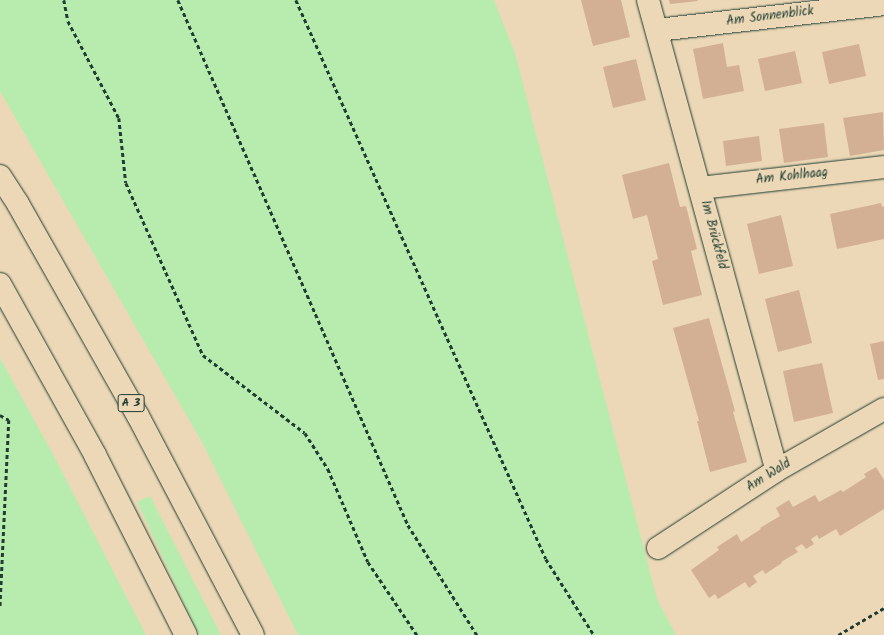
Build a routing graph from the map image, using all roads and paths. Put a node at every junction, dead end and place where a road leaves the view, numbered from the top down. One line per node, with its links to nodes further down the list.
1 (64, 0): 19 (path)
2 (178, 0): 20 (path)
3 (296, 0): 21 (path)
4 (648, 0): 6 (main road, Im Brückfeld)
5 (884, 4): 6 (main road, Am Sonnenblick)
6 (657, 30): 9 (main road, Im Brückfeld)
7 (884, 167): 9 (main road, Am Kohlhaag)
8 (0, 176): 18 (main road, A 3)
9 (700, 188): 13 (main road, Im Brückfeld)
10 (0, 284): 17 (main road)
11 (884, 409): 13 (main road, Am Wald)
12 (0, 415): 15 (path)
13 (777, 470): 14 (main road, Am Wald)
14 (658, 548)
15 (0, 608)
16 (884, 608): 22 (path)
17 (186, 635)
18 (253, 635)
19 (417, 635)
20 (477, 635)
21 (594, 635)
22 (838, 635)

